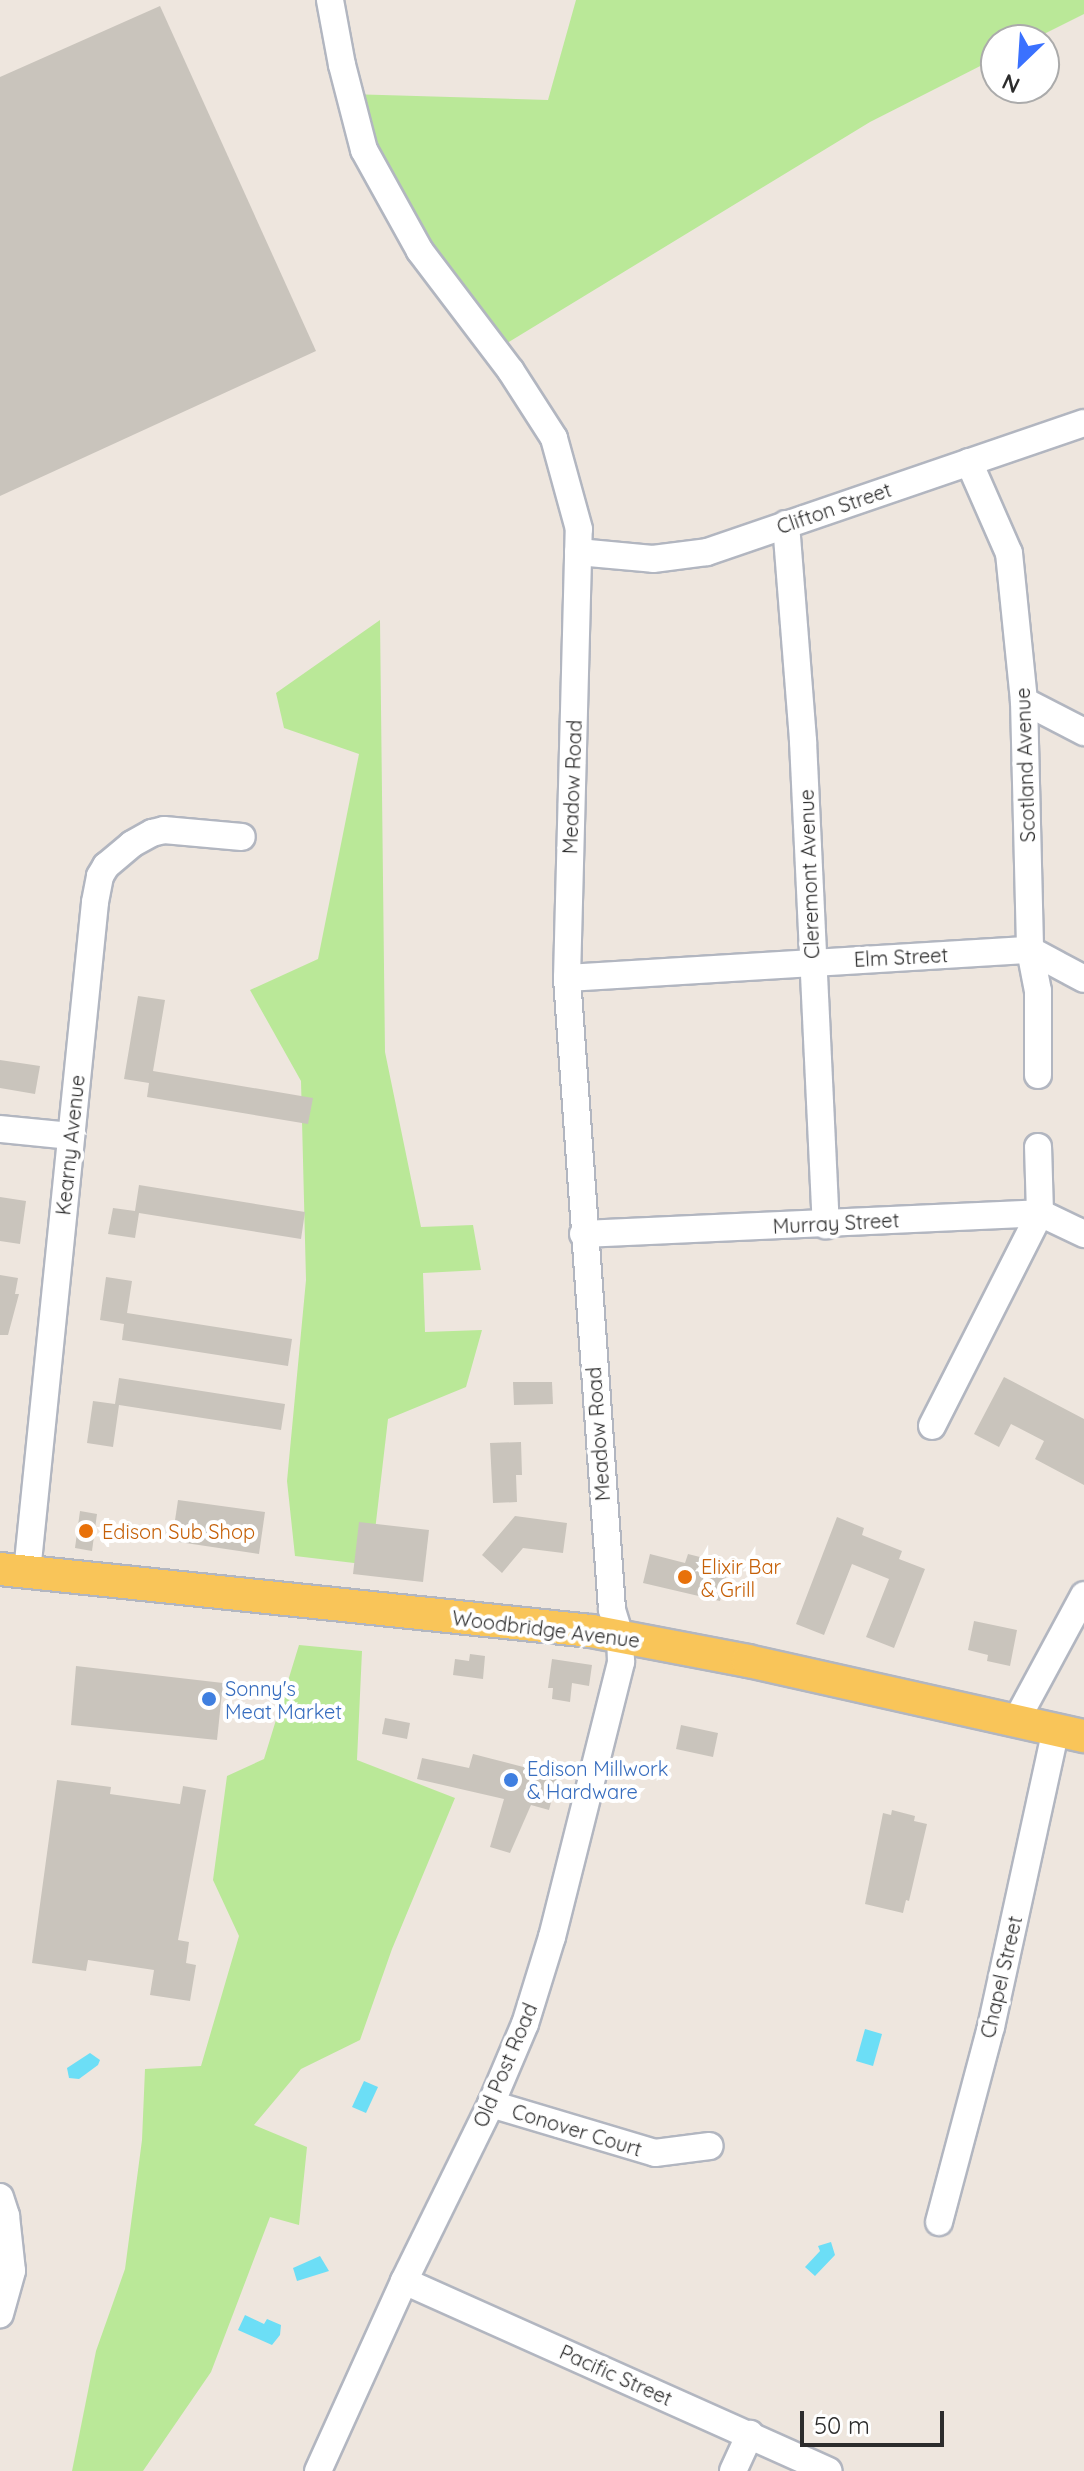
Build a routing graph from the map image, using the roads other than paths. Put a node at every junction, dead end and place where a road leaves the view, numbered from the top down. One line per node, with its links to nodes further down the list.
1 (330, 0): 5 (street, Meadow Road)
2 (1084, 423): 3 (street, Clifton Street)
3 (969, 462): 4 (street, Clifton Street); 6 (street, Scotland Avenue)
4 (786, 524): 5 (street, Clifton Street); 10 (street, Cleremont Avenue)
5 (578, 552): 11 (street, Meadow Road)
6 (1024, 701): 7 (street); 9 (street, Scotland Avenue)
7 (1084, 732)
8 (242, 837): 15 (street, Kearny Avenue)
9 (1030, 950): 10 (street, Elm Street); 12 (street); 13 (street, Scotland Avenue)
10 (813, 961): 11 (street, Elm Street); 18 (street, Cleremont Avenue)
11 (567, 978): 19 (street, Meadow Road)
12 (1084, 979)
13 (1038, 1075)
14 (0, 1129): 15 (street)
15 (71, 1136): 22 (street, Kearny Avenue)
16 (1038, 1147): 17 (street)
17 (1040, 1213): 18 (street, Murray Street); 20 (street, Murray Street); 21 (street)
18 (826, 1225): 19 (street, Murray Street)
19 (583, 1234): 24 (street, Meadow Road)
20 (1084, 1234)
21 (932, 1426)
22 (14, 1571): 24 (main road, Woodbridge Avenue)
23 (1084, 1595): 25 (street)
24 (620, 1636): 25 (main road, Woodbridge Avenue); 27 (street, Old Post Road)
25 (1016, 1721): 26 (main road, Woodbridge Avenue)
26 (1070, 1733): 30 (street, Chapel Street)
27 (491, 2104): 28 (street, Conover Court); 31 (street, Old Post Road)
28 (710, 2146)
29 (0, 2197): 32 (street)
30 (939, 2222)
31 (404, 2281): 33 (street, Pacific Street); 34 (street, Old Post Road)
32 (0, 2314)
33 (750, 2434): 35 (street); 36 (street, Pacific Street)
34 (318, 2471)
35 (733, 2471)
36 (828, 2471)

